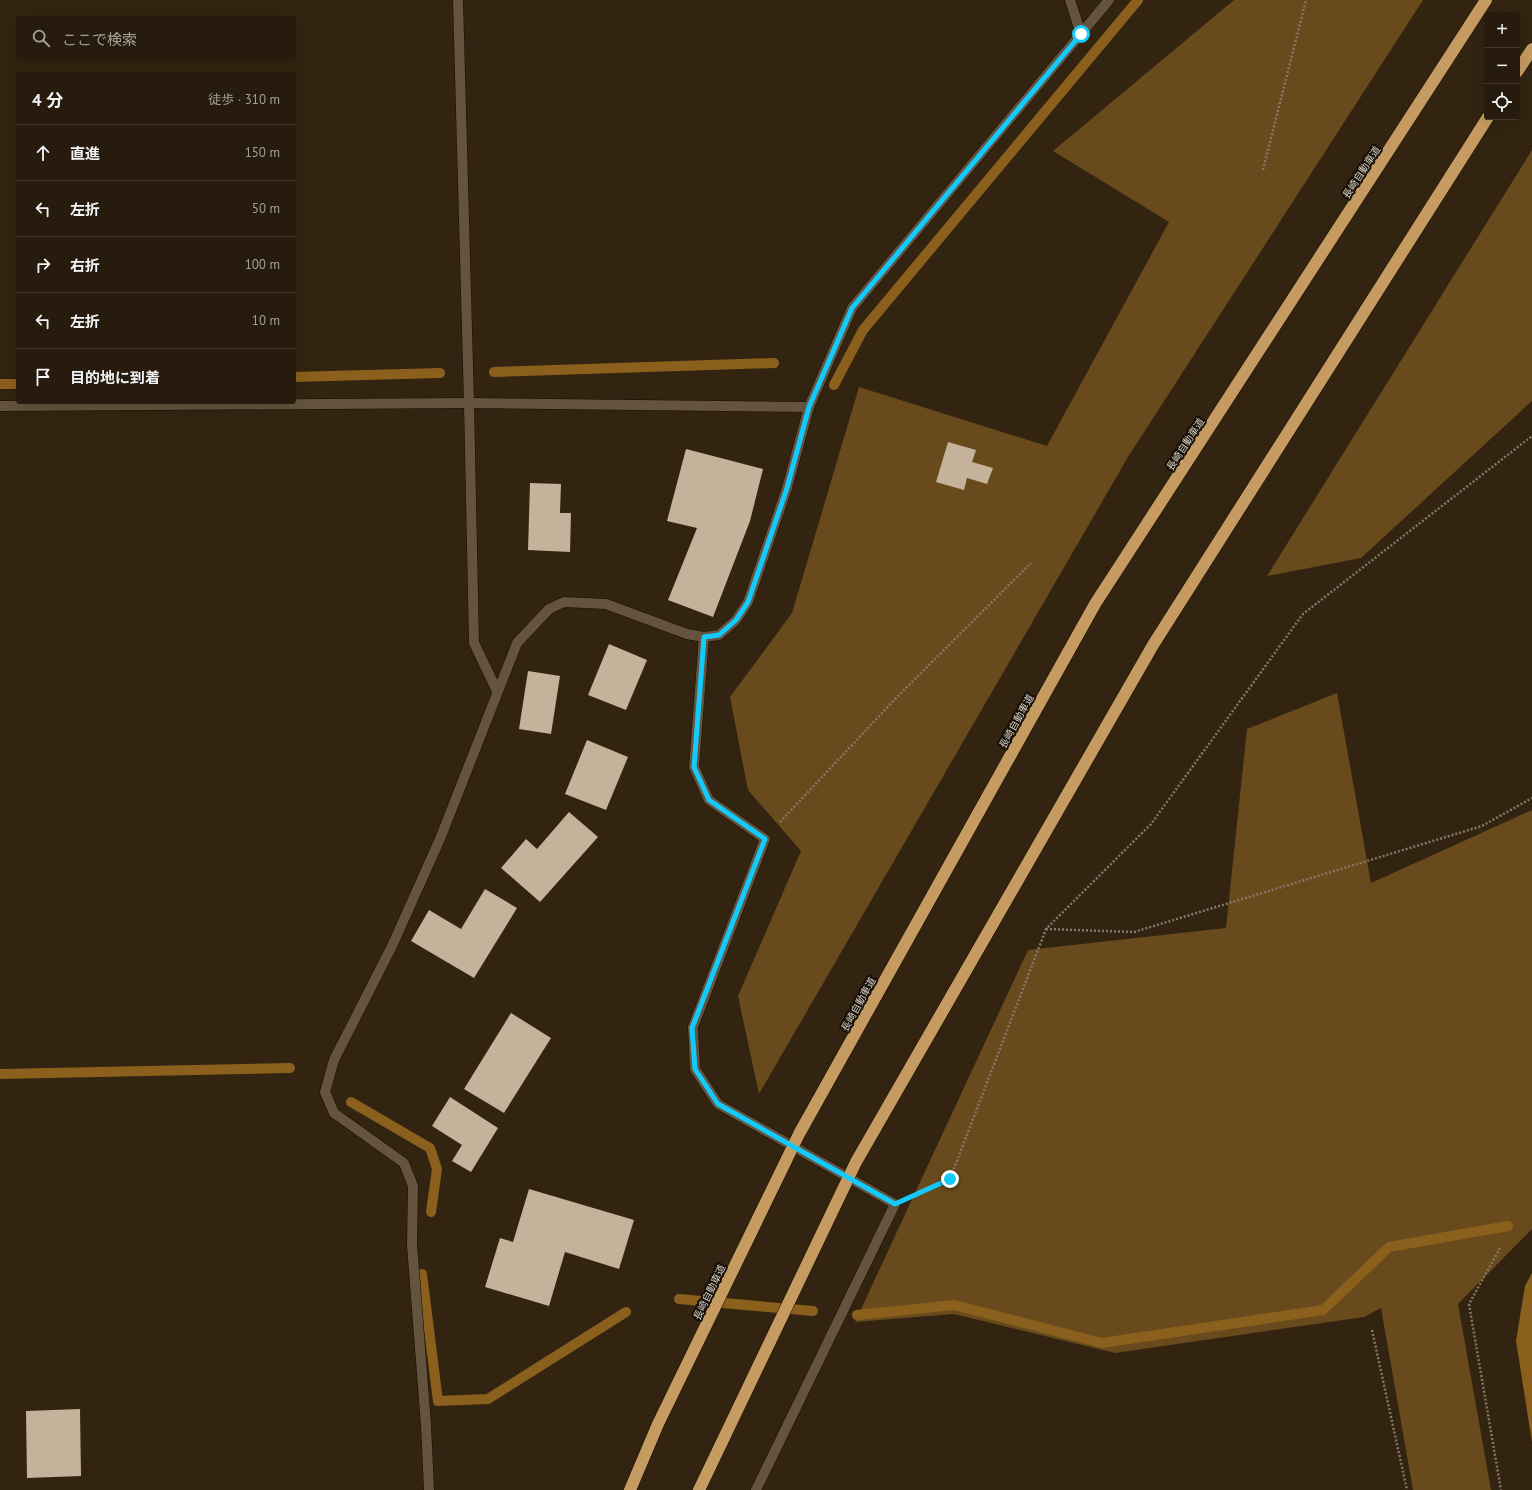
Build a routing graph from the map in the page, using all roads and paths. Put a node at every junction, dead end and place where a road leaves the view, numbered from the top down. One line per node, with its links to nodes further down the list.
1 (458, 0): 11 (street)
2 (1070, 0): 6 (street)
3 (1109, 0): 6 (street)
4 (1306, 0): 10 (path)
5 (1486, 0): 25 (highway, 長崎自動車道, bridge)
6 (1081, 34): 13 (street)
7 (1532, 49): 8 (highway)
8 (1520, 67)
9 (1486, 120): 26 (highway, bridge)
10 (1263, 170)
11 (469, 404): 12 (street); 13 (street); 17 (street)
12 (0, 406)
13 (809, 407): 16 (street)
14 (1532, 436): 20 (path)
15 (1031, 563): 19 (path)
16 (704, 637): 17 (street); 19 (street)
17 (497, 691): 24 (street)
18 (1532, 798): 20 (path)
19 (765, 839): 21 (street)
20 (1046, 929): 21 (path)
21 (895, 1204): 27 (street)
22 (1500, 1248): 29 (path)
23 (1372, 1330): 28 (path)
24 (429, 1490)
25 (630, 1490)
26 (699, 1490)
27 (756, 1490)
28 (1407, 1490)
29 (1501, 1490)

